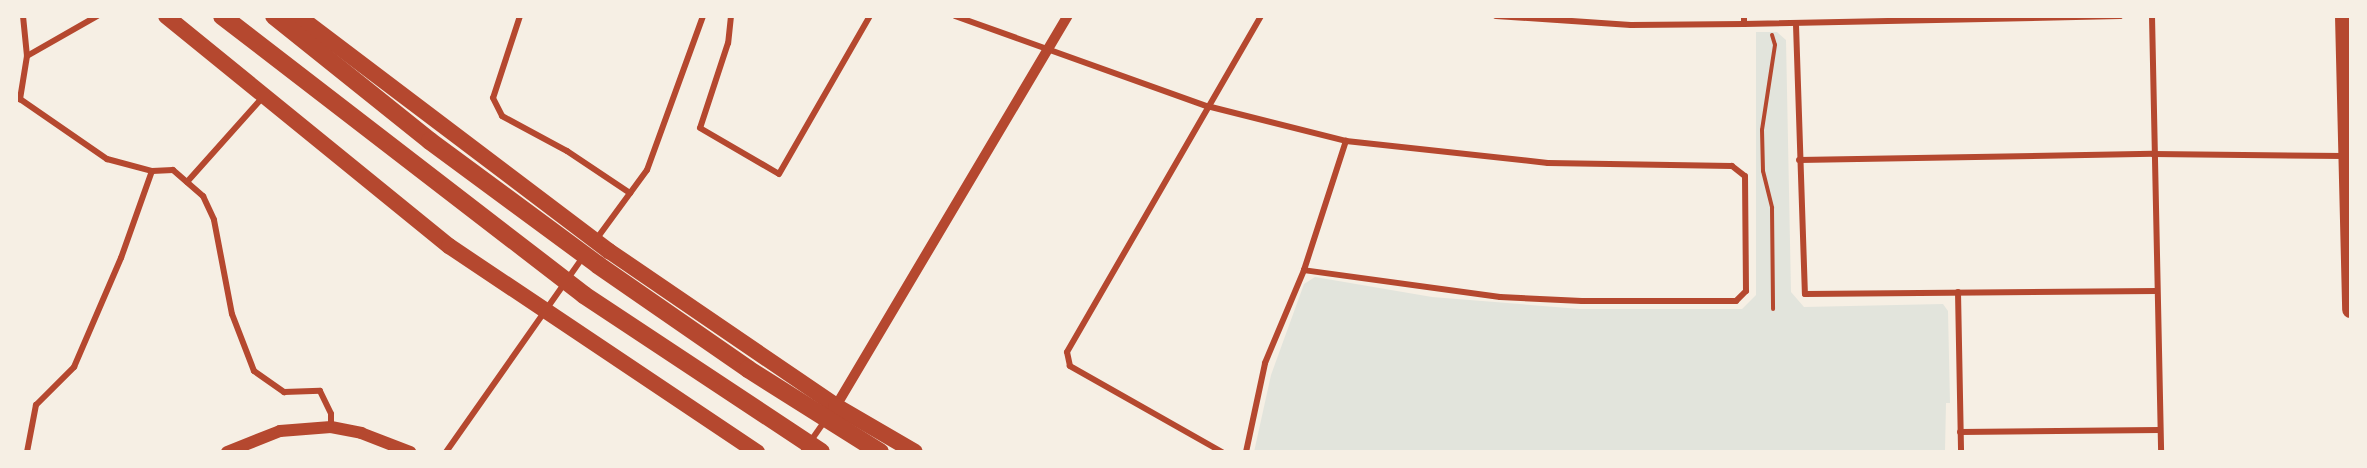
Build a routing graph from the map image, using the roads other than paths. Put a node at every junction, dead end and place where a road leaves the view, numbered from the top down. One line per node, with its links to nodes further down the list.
1 (23, 16): 21 (street)
2 (98, 16): 21 (street)
3 (166, 16): 22 (highway)
4 (222, 16): 46 (highway)
5 (274, 16): 47 (highway)
6 (298, 16): 36 (highway)
7 (520, 16): 31 (street)
8 (703, 16): 31 (street)
9 (731, 16): 10 (street)
10 (870, 16)
11 (956, 16): 20 (street)
12 (1068, 16): 20 (street)
13 (1261, 16): 24 (street)
14 (1496, 16): 18 (street)
15 (2120, 16): 19 (street)
16 (2152, 16): 26 (street)
17 (2343, 16): 27 (highway)
18 (1744, 20): 19 (street)
19 (1796, 25): 28 (street)
20 (1049, 49): 24 (street); 36 (street)
21 (27, 56): 23 (street)
22 (264, 95): 30 (street); 44 (highway)
23 (18, 100): 29 (street)
24 (1207, 106): 25 (street); 49 (street)
25 (1346, 141): 32 (street); 32 (street)
26 (2152, 154): 27 (street); 28 (street); 33 (street)
27 (2346, 156): 35 (highway)
28 (1799, 160): 34 (street)
29 (152, 171): 30 (street); 40 (street)
30 (187, 182): 37 (street)
31 (630, 193): 43 (street)
32 (1304, 270): 50 (street)
33 (2157, 291): 34 (street); 38 (street)
34 (1959, 292): 39 (street)
35 (2350, 310)
36 (836, 406): 45 (street); 48 (highway)
37 (331, 427): 41 (main road); 42 (main road)
38 (2160, 430): 39 (street); 52 (street)
39 (1960, 432): 51 (street)
40 (27, 452)
41 (227, 452)
42 (410, 452)
43 (446, 452)
44 (757, 452)
45 (803, 452)
46 (820, 452)
47 (880, 452)
48 (915, 452)
49 (1222, 452)
50 (1246, 452)
51 (1960, 452)
52 (2161, 452)

